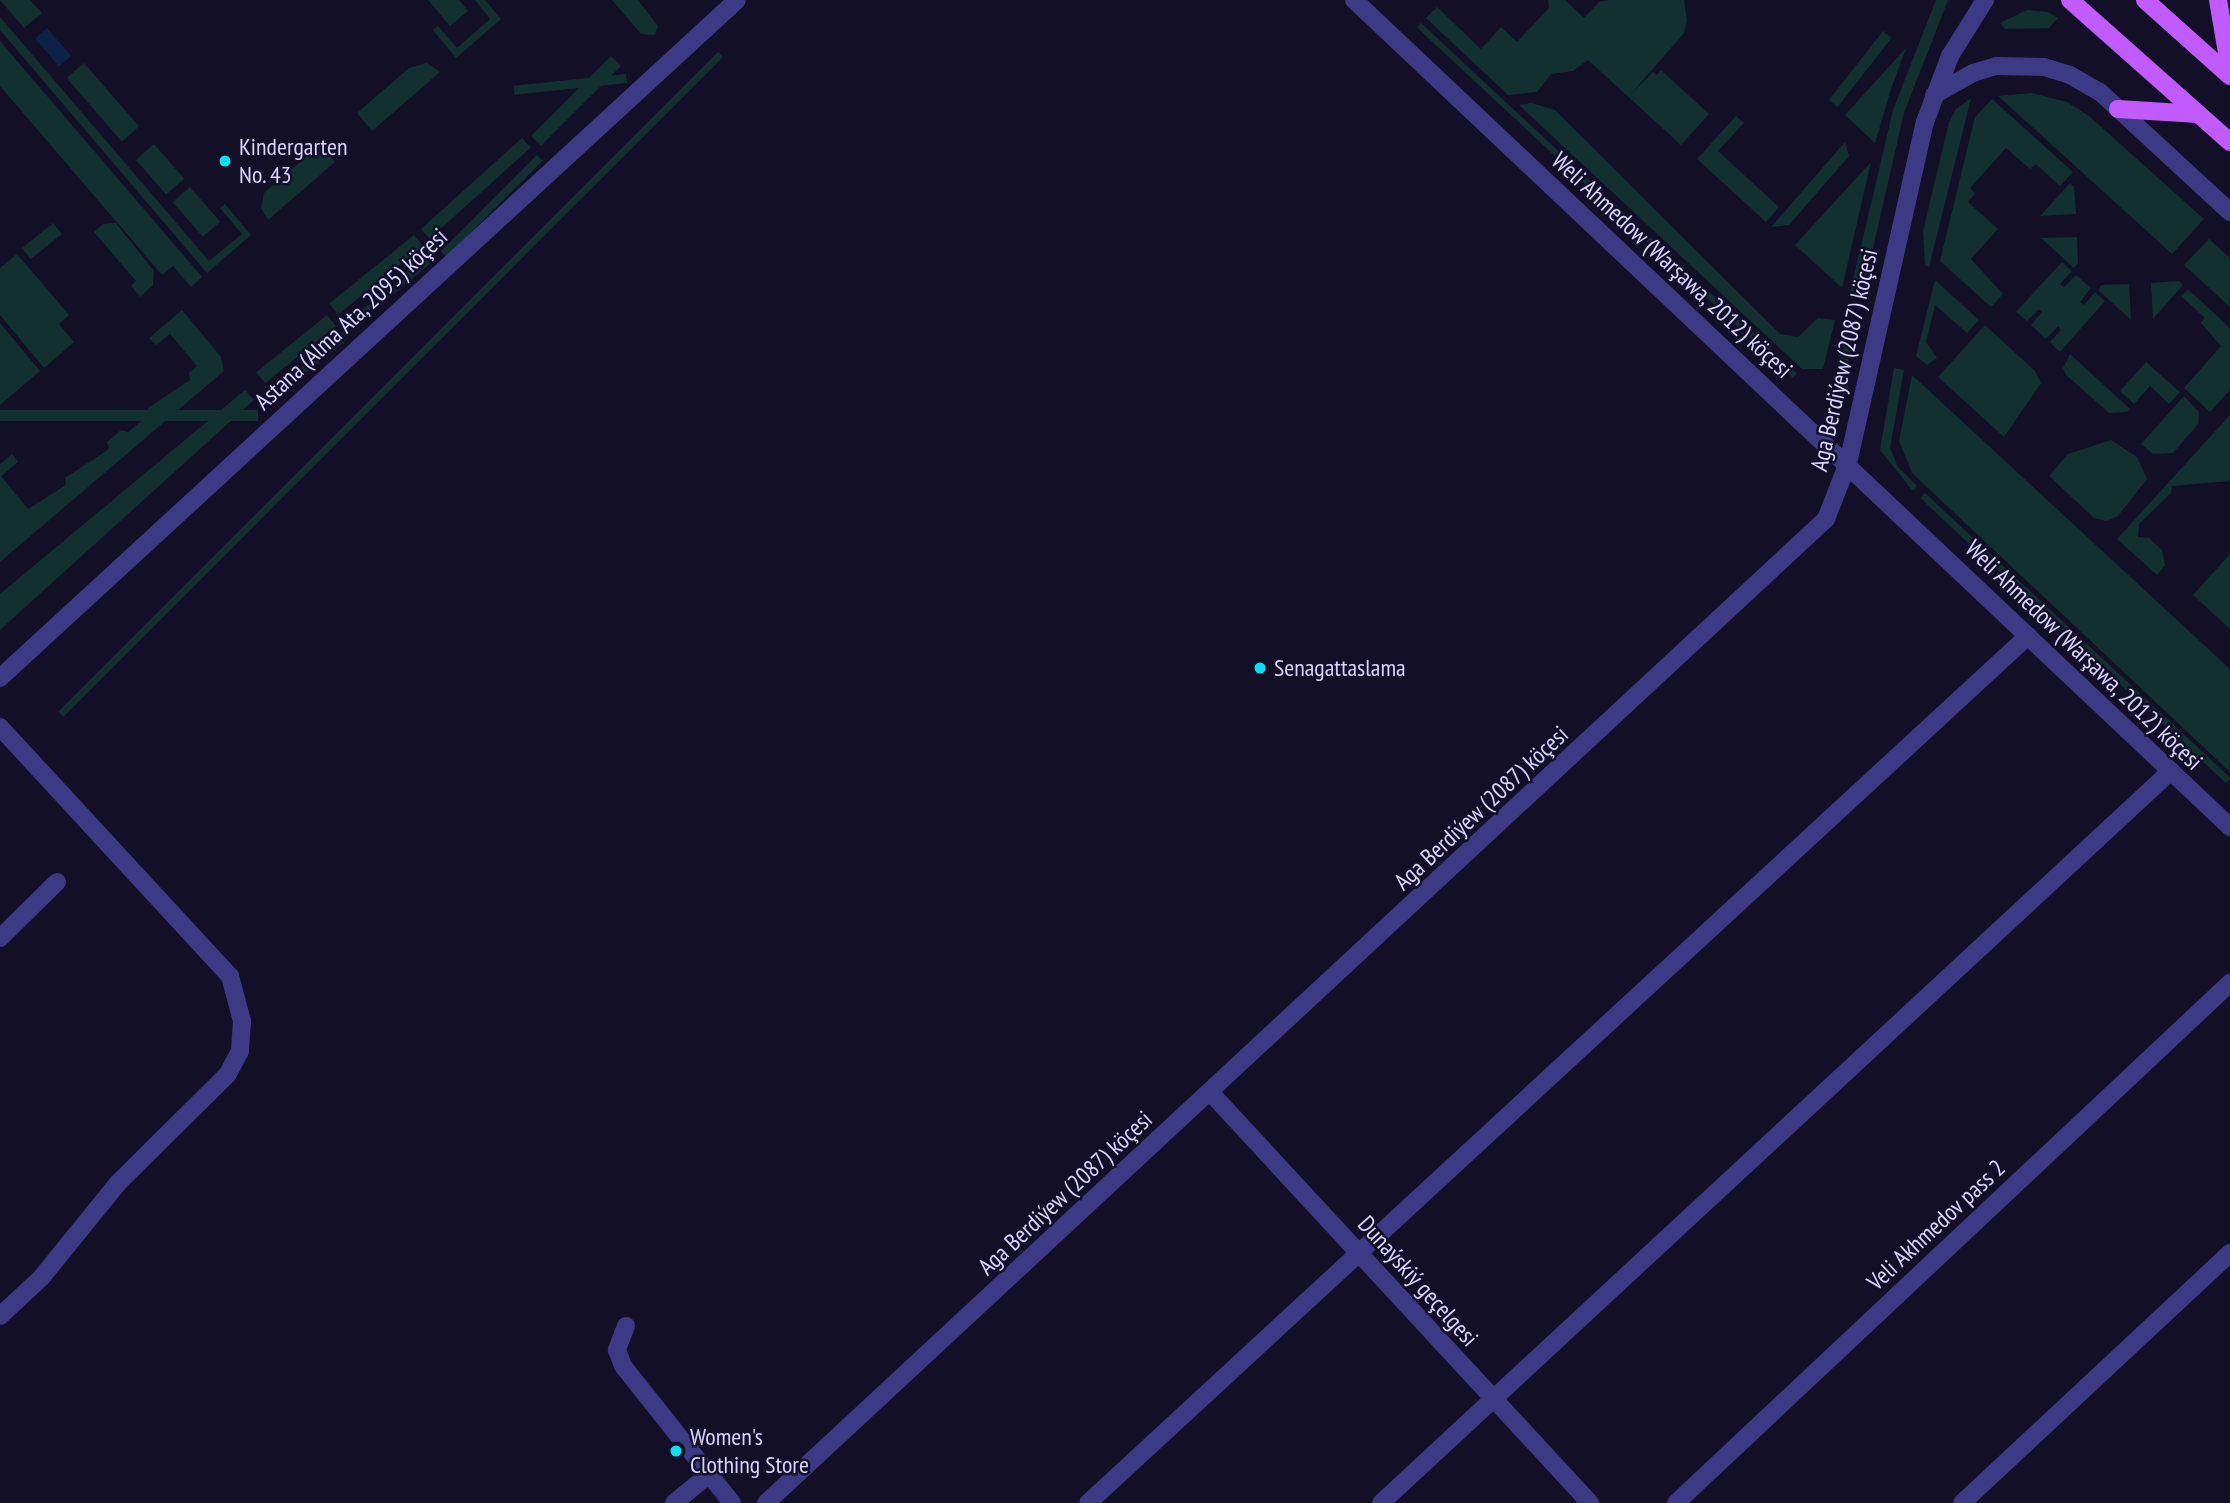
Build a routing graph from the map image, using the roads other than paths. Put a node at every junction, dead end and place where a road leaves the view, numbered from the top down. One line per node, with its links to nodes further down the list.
1 (737, 0): 16 (street, Astana (Alma Ata, 2095) köçesi)
2 (1354, 0): 14 (street, Weli Ahmedow (Warşawa, 2012) köçesi)
3 (1984, 0): 9 (street, Aga Berdiýew (2087) köçesi)
4 (2070, 0): 11 (main road)
5 (2145, 0): 8 (main road)
6 (2219, 0): 7 (street); 8 (main road)
7 (2230, 9)
8 (2230, 73)
9 (1934, 95): 10 (street); 14 (street, Aga Berdiýew (2087) köçesi)
10 (2118, 109): 11 (main road); 13 (street)
11 (2198, 114): 12 (main road)
12 (2230, 142)
13 (2230, 212)
14 (1848, 463): 15 (street, Weli Ahmedow (Warşawa, 2012) köçesi); 23 (street, Aga Berdiýew (2087) köçesi)
15 (2028, 636): 18 (street, Weli Ahmedow (Warşawa, 2012) köçesi); 24 (street)
16 (0, 678)
17 (0, 727): 26 (street)
18 (2171, 771): 19 (street, Weli Ahmedow (Warşawa, 2012) köçesi); 28 (street)
19 (2230, 827)
20 (57, 882): 21 (street)
21 (0, 938)
22 (2230, 983): 36 (street, Veli Akhmedov pass 2)
23 (1210, 1092): 24 (street, Dunaýskiý geçelgesi); 32 (street, Aga Berdiýew (2087) köçesi)
24 (1360, 1253): 28 (street, Dunaýskiý geçelgesi); 33 (street)
25 (2230, 1253): 37 (street)
26 (0, 1316)
27 (626, 1326): 29 (street)
28 (1493, 1399): 34 (street); 35 (street, Dunaýskiý geçelgesi)
29 (707, 1476): 30 (street); 31 (street)
30 (674, 1503)
31 (732, 1503)
32 (766, 1503)
33 (1088, 1503)
34 (1381, 1503)
35 (1590, 1503)
36 (1676, 1503)
37 (1962, 1503)

